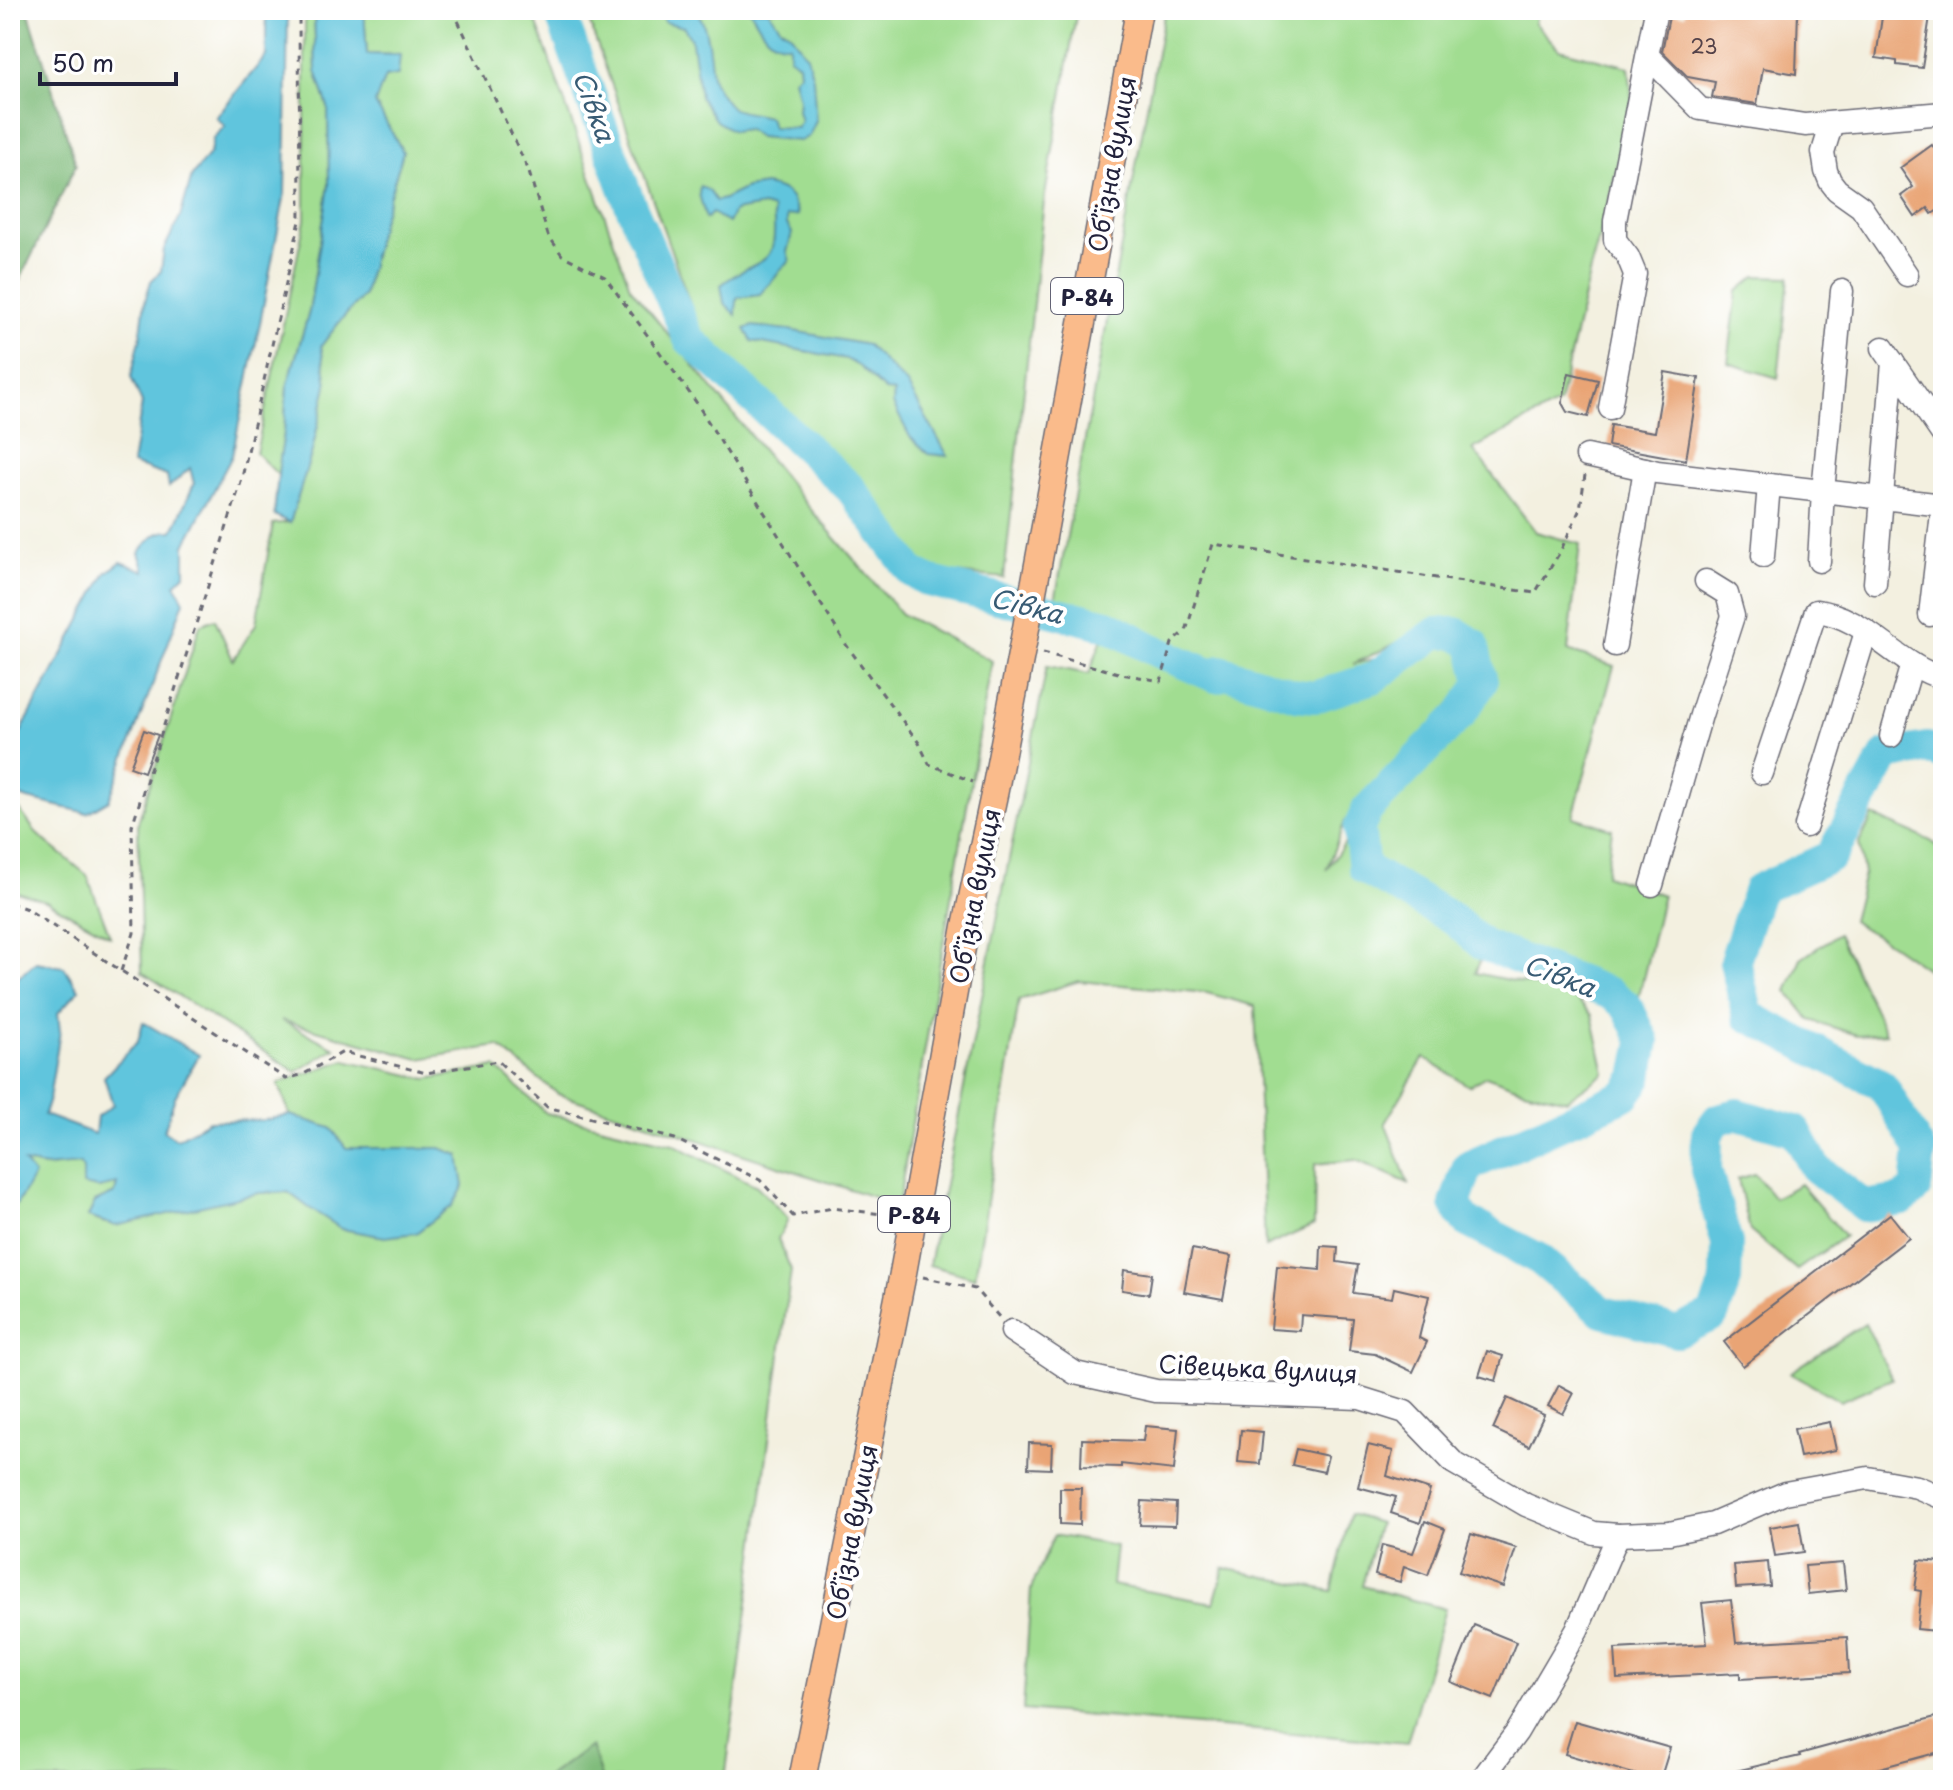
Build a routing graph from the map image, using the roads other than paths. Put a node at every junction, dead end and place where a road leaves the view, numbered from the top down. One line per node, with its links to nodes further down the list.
1 (1139, 10): 32 (main road, Обʼїзна вулиця / Р-84)
2 (1656, 10): 3 (street)
3 (1648, 56): 5 (street); 8 (street)
4 (1943, 113): 5 (street)
5 (1832, 123): 6 (street)
6 (1907, 275)
7 (1842, 291): 13 (street)
8 (1610, 408)
9 (1943, 435): 14 (street)
10 (1587, 456): 11 (street)
11 (1645, 469): 12 (street); 22 (street)
12 (1769, 485): 13 (street); 16 (street)
13 (1823, 491): 14 (street); 17 (street)
14 (1880, 497): 15 (street); 19 (street)
15 (1943, 505): 20 (street)
16 (1763, 556)
17 (1819, 561)
18 (1706, 581): 28 (street)
19 (1875, 583)
20 (1930, 615)
21 (1866, 632): 23 (street); 26 (street); 27 (street)
22 (1615, 645)
23 (1912, 664): 24 (street); 25 (street)
24 (1943, 678)
25 (1891, 736)
26 (1762, 773)
27 (1806, 826)
28 (1652, 885)
29 (1012, 1331): 31 (street, Сівецька вулиця)
30 (1943, 1498): 31 (street, Сівецька вулиця)
31 (1618, 1535): 33 (street)
32 (802, 1780)
33 (1481, 1780)

